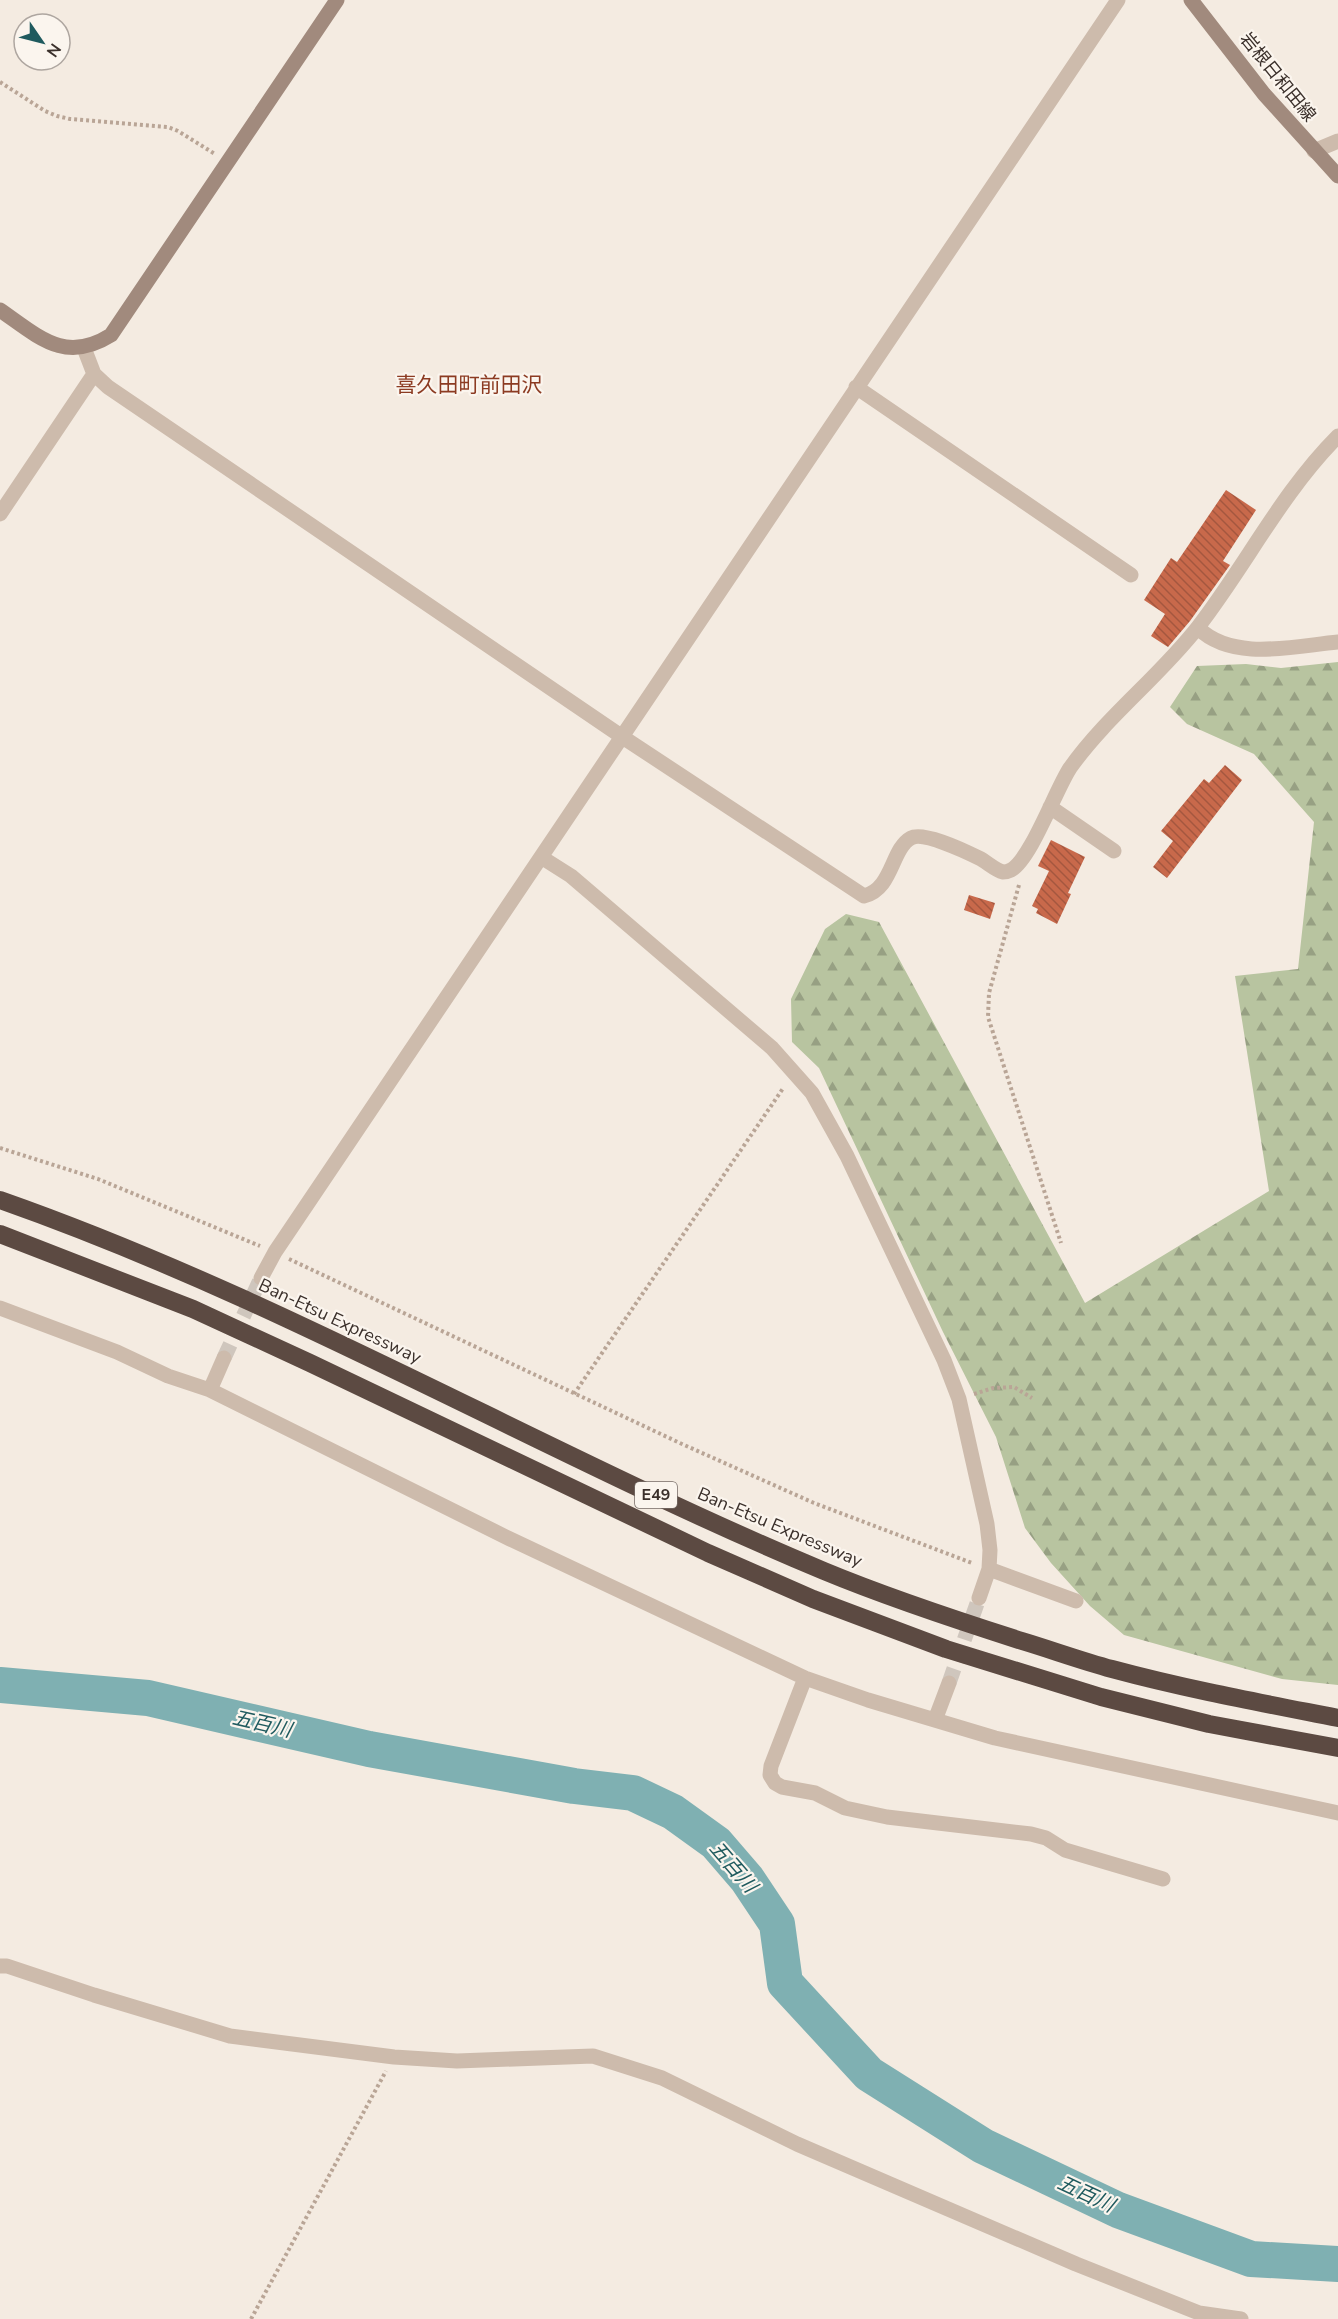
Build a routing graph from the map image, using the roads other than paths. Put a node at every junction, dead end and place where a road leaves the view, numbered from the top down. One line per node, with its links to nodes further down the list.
1 (338, 0): 8 (street)
2 (1118, 0): 10 (street)
3 (1191, 0): 5 (street, 岩根日和田線)
4 (1338, 141): 5 (street)
5 (1314, 151): 6 (street, 岩根日和田線)
6 (1338, 176)
7 (0, 310): 8 (street)
8 (84, 348): 9 (street)
9 (94, 374): 12 (street); 16 (street)
10 (856, 387): 13 (street); 16 (street)
11 (1338, 436): 14 (street)
12 (0, 514)
13 (1131, 575)
14 (1198, 628): 15 (street); 17 (street)
15 (1338, 642)
16 (621, 736): 17 (street); 19 (street)
17 (1050, 807): 18 (street)
18 (1114, 851)
19 (542, 857): 22 (street); 26 (street)
20 (0, 1200): 31 (highway, Ban-Etsu Expressway / E49)
21 (0, 1234): 33 (highway, E49)
22 (261, 1278)
23 (0, 1308): 25 (street)
24 (224, 1358): 25 (street)
25 (210, 1390): 29 (street)
26 (989, 1569): 27 (street); 28 (street)
27 (979, 1598)
28 (1076, 1601)
29 (805, 1678): 32 (street); 35 (street)
30 (949, 1683): 32 (street)
31 (1338, 1718)
32 (935, 1720): 34 (street)
33 (1338, 1748)
34 (1338, 1813)
35 (1163, 1879)
36 (0, 1966): 37 (street)
37 (1197, 2316): 38 (street)
38 (1241, 2319)

